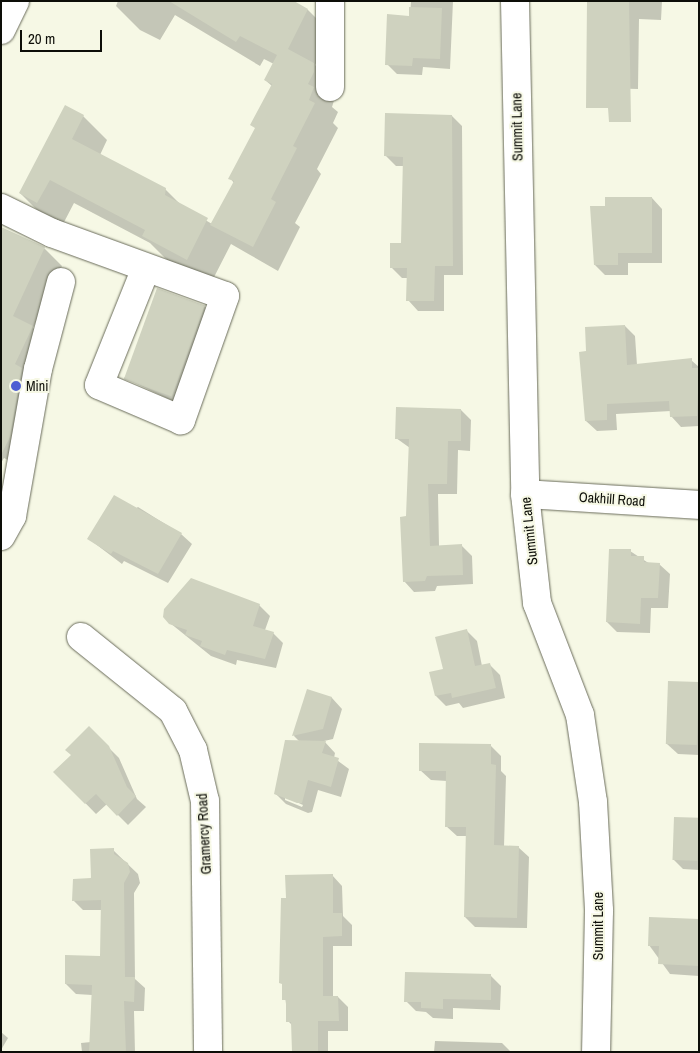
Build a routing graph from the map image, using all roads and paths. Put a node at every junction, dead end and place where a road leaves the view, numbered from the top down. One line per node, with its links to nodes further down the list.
1 (16, 1): 4 (street)
2 (330, 1): 5 (street)
3 (515, 1): 10 (street, Summit Lane)
4 (1, 30)
5 (330, 86)
6 (1, 208): 7 (street)
7 (146, 268): 7 (street)
8 (61, 282): 9 (street)
9 (9, 489): 12 (street)
10 (525, 494): 11 (street, Oakhill Road); 15 (street, Summit Lane)
11 (699, 505)
12 (1, 536)
13 (81, 637): 14 (street, Gramercy Road)
14 (208, 1052)
15 (596, 1052)

